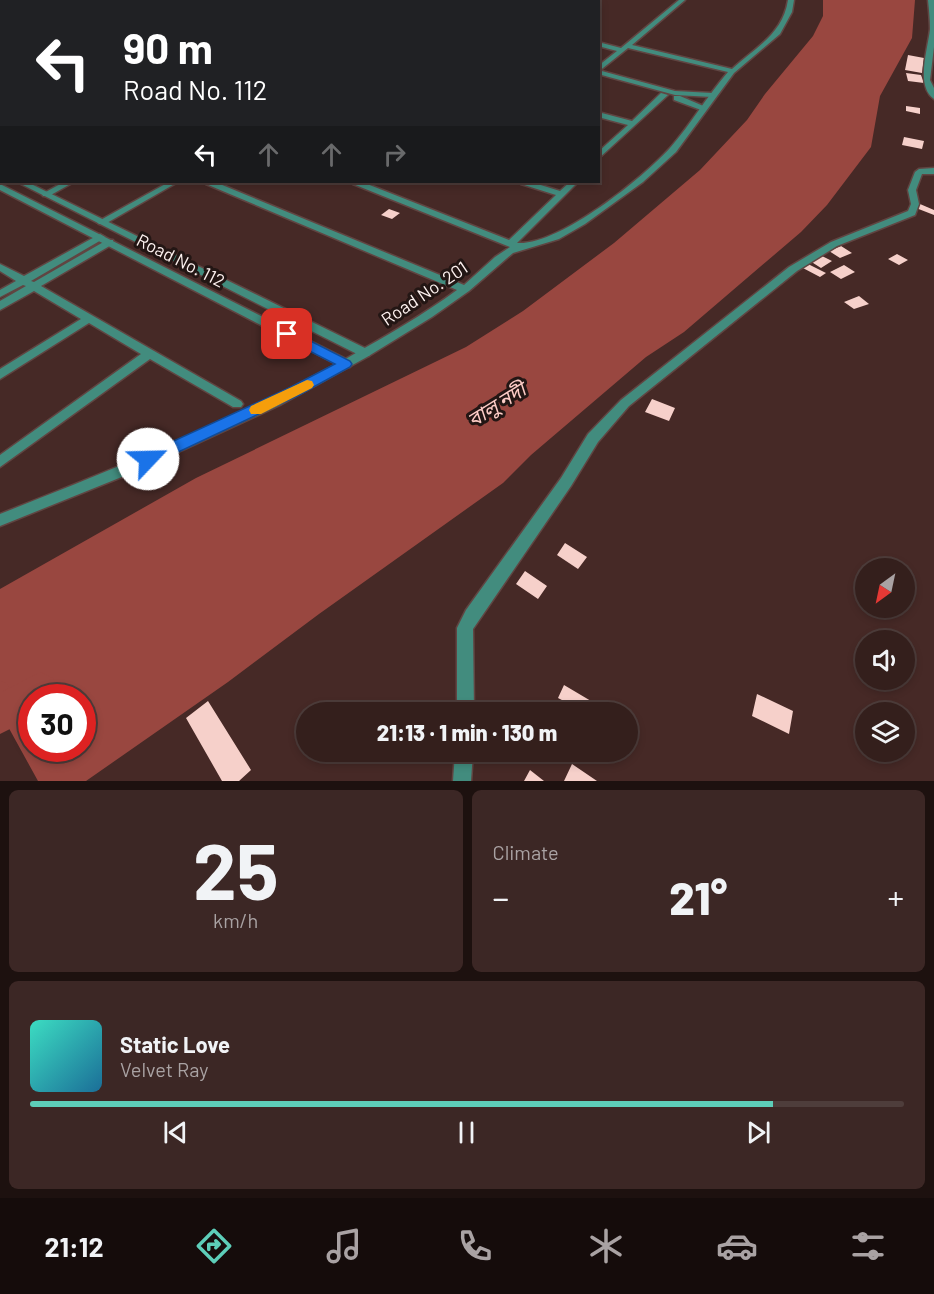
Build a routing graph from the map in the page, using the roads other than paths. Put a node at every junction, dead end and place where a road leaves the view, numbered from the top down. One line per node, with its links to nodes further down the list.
1 (682, 0): 5 (street)
2 (791, 0): 7 (street, Road No. 201)
3 (931, 0): 12 (street)
4 (600, 44): 5 (street)
5 (625, 48): 6 (street); 7 (street)
6 (600, 69)
7 (733, 71): 11 (street, Road No. 201)
8 (600, 72): 11 (street)
9 (600, 79): 10 (street)
10 (664, 95): 13 (street); 15 (street)
11 (712, 95): 13 (street, Road No. 201)
12 (934, 98)
13 (704, 108): 32 (street, Road No. 201)
14 (600, 115): 15 (street)
15 (633, 124): 16 (street)
16 (600, 155)
17 (934, 171): 46 (street)
18 (23, 183): 26 (street, Road No. 112)
19 (68, 183): 26 (street)
20 (172, 183): 28 (street)
21 (211, 183): 35 (street)
22 (359, 183): 32 (street)
23 (527, 183): 27 (street)
24 (573, 183): 27 (street)
25 (0, 187): 29 (street, Road No. 112)
26 (46, 194): 28 (street, Road No. 112)
27 (562, 194): 32 (street)
28 (102, 222): 29 (street); 39 (street, Road No. 112)
29 (87, 231): 30 (street, Road No. 112)
30 (100, 237): 31 (street, Road No. 112); 34 (street)
31 (110, 242): 34 (street); 41 (street, Road No. 112)
32 (514, 245): 35 (street, Road No. 201)
33 (0, 267): 34 (street)
34 (28, 284): 36 (street); 37 (street); 38 (street)
35 (465, 289): 39 (street, Road No. 201)
36 (0, 294)
37 (0, 306)
38 (88, 319): 40 (street); 42 (street)
39 (365, 353): 41 (street, Road No. 201)
40 (148, 355): 43 (street); 44 (street)
41 (346, 364): 45 (street, Road No. 201)
42 (0, 375)
43 (237, 404)
44 (0, 462)
45 (0, 520)
46 (465, 702)
47 (463, 762): 48 (street)
48 (462, 781)

